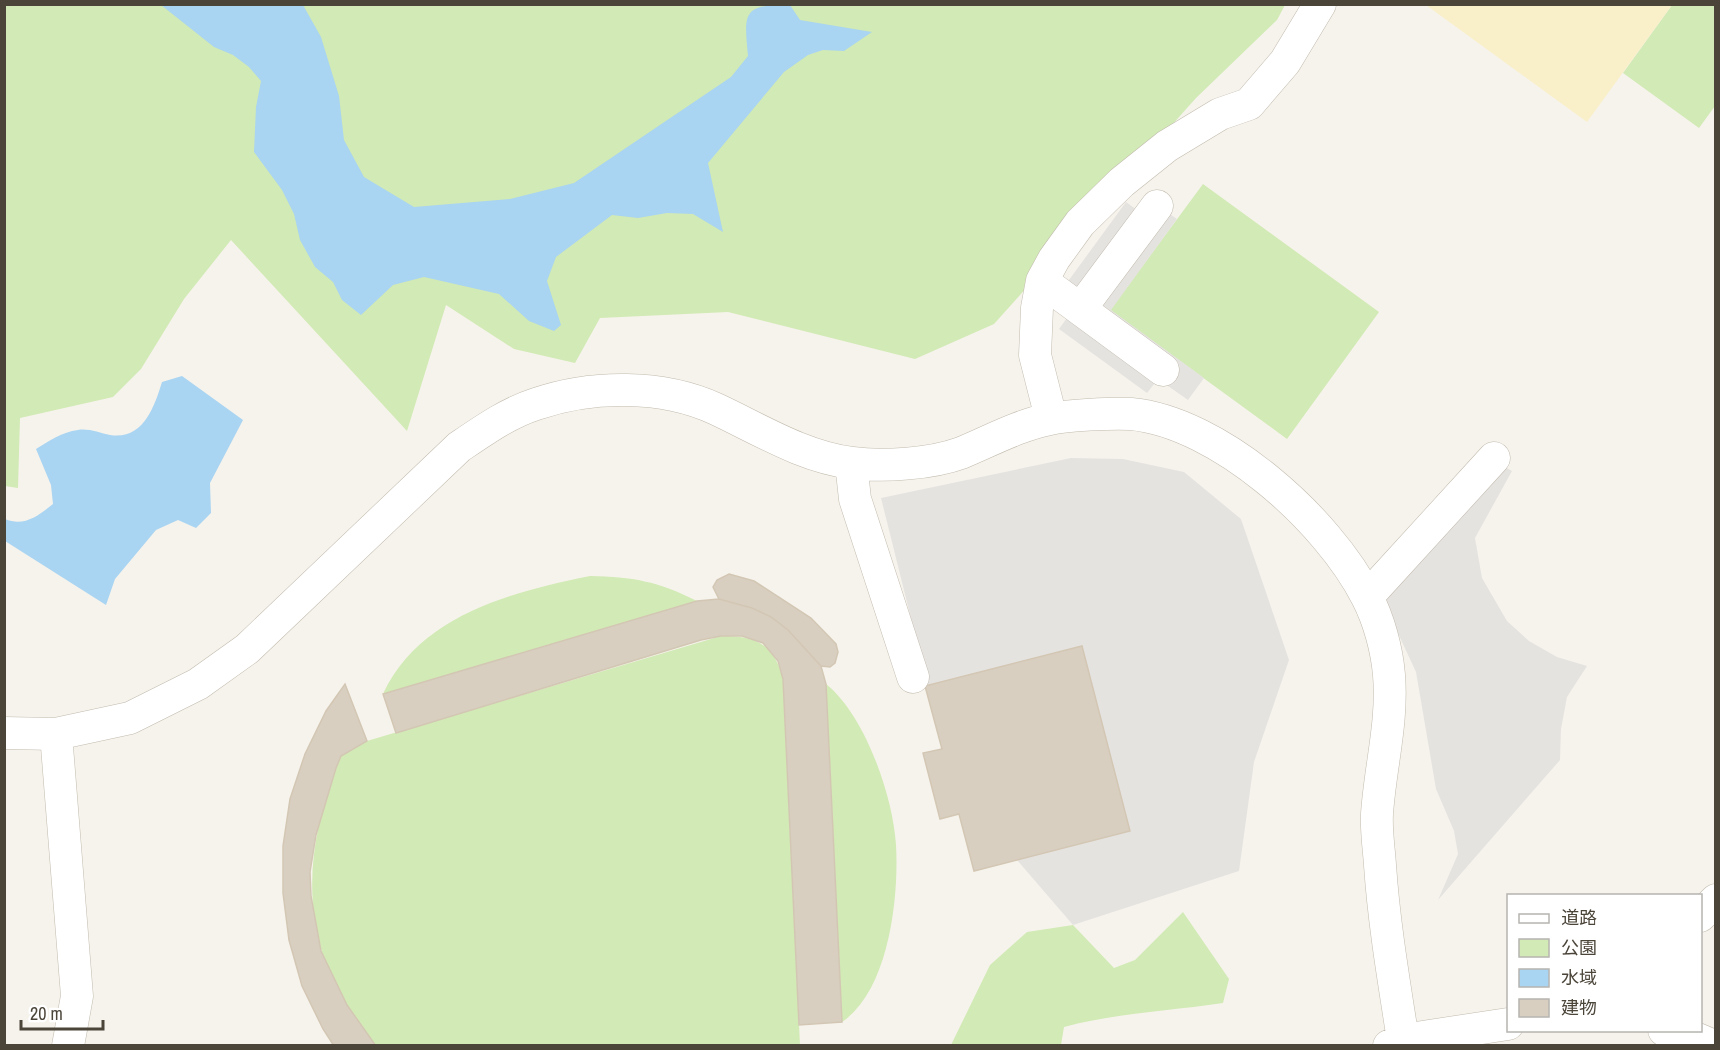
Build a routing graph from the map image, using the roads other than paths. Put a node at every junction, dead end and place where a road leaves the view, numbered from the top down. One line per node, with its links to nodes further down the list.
1 (1320, 4): 3 (street)
2 (1157, 207): 4 (street)
3 (1042, 281): 4 (street); 6 (street)
4 (1081, 308): 5 (street)
5 (1163, 370)
6 (1051, 418): 8 (street); 9 (street)
7 (1494, 458): 9 (street)
8 (851, 463): 10 (street); 12 (street)
9 (1367, 597): 17 (street)
10 (913, 677)
11 (4, 733): 12 (street)
12 (56, 734): 18 (street)
13 (1716, 900): 14 (street)
14 (1702, 915)
15 (1507, 1024): 17 (street)
16 (1674, 1032): 19 (street)
17 (1396, 1043)
18 (68, 1046)
19 (1714, 1046)

